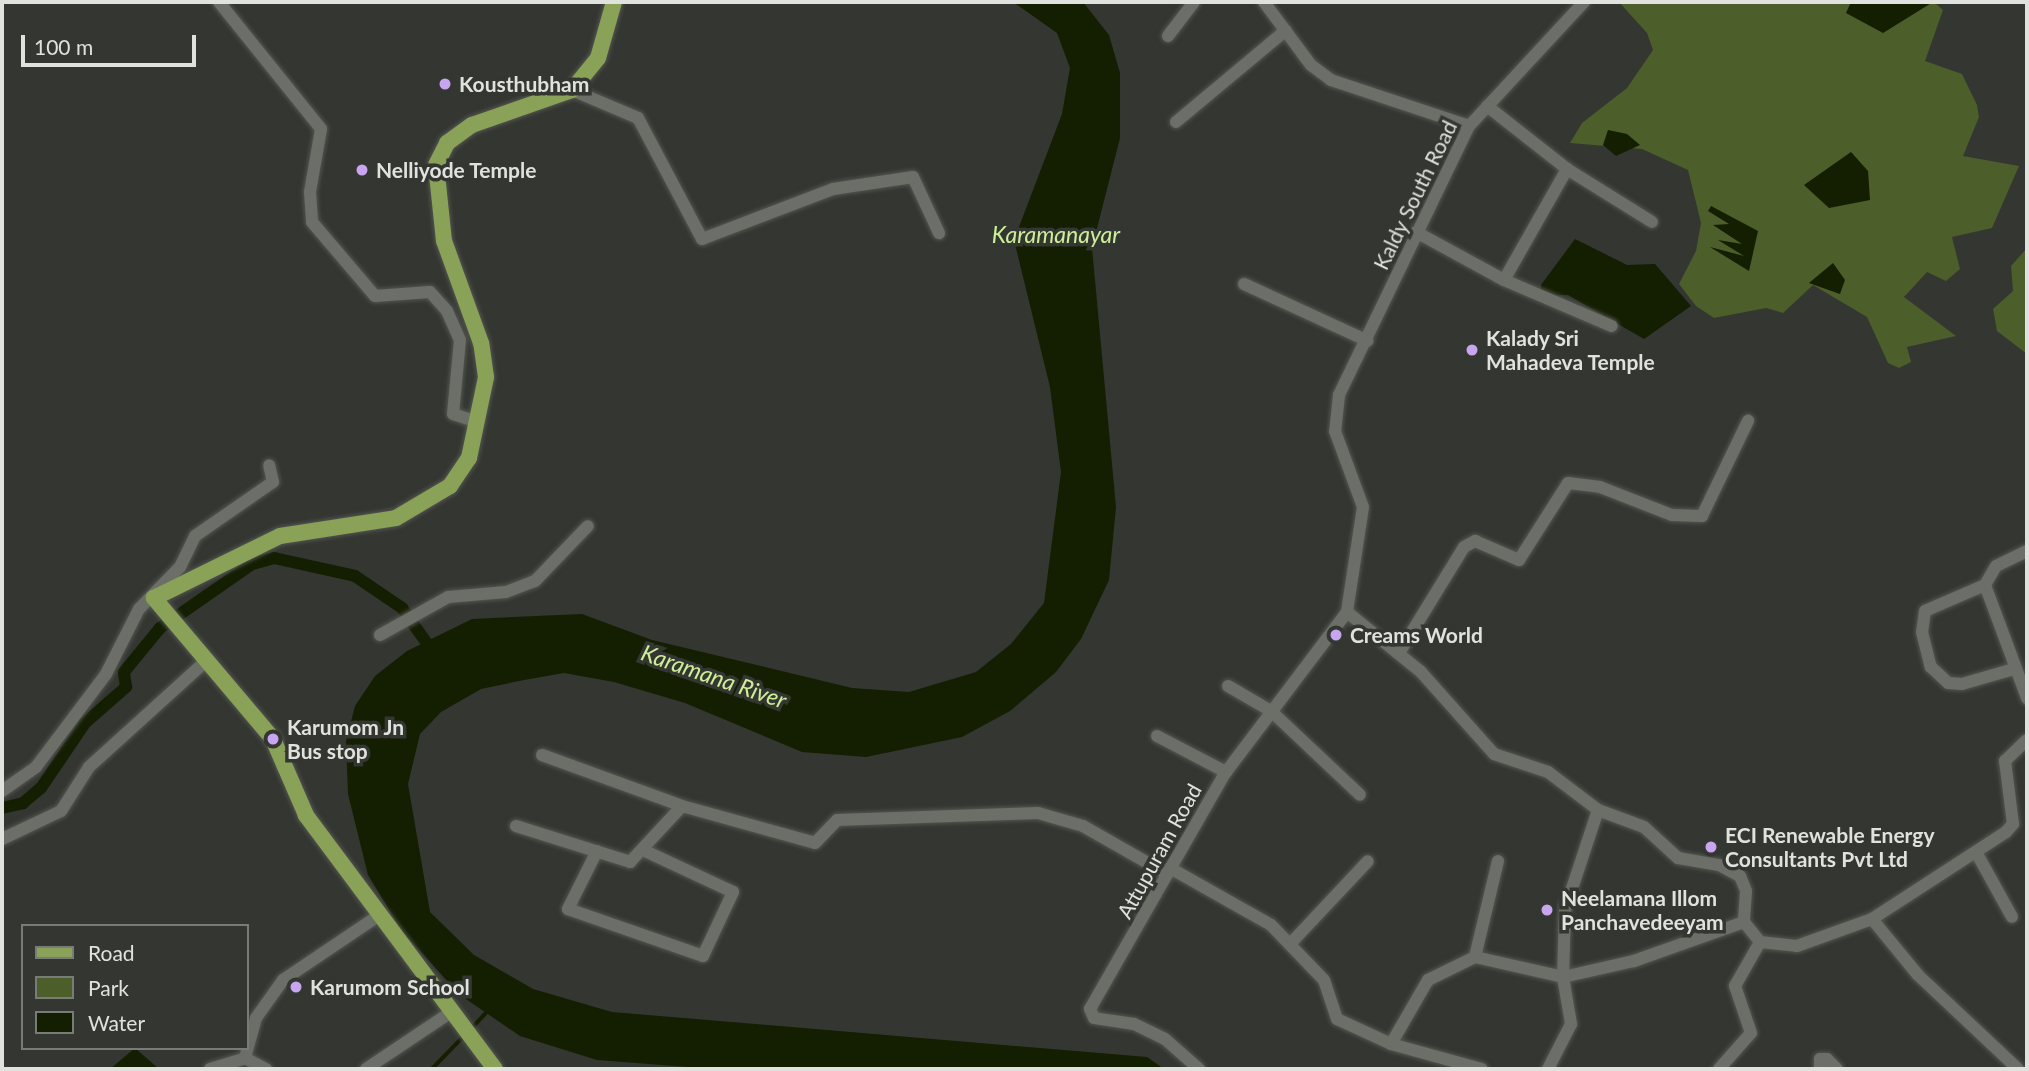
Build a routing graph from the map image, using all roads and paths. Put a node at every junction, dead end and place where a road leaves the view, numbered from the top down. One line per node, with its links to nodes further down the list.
1 (219, 2): 21 (street)
2 (614, 2): 8 (main road)
3 (1194, 2): 7 (street)
4 (1264, 2): 6 (street)
5 (1584, 2): 9 (street, Kaldy South Road)
6 (1286, 30): 10 (street); 11 (street)
7 (1168, 36)
8 (572, 90): 15 (street); 21 (main road)
9 (1487, 106): 11 (street, Kaldy South Road); 12 (street)
10 (1176, 122)
11 (1469, 126): 14 (street, Kaldy South Road)
12 (1567, 169): 13 (street); 16 (street)
13 (1652, 222)
14 (1416, 232): 16 (street); 19 (street, Kaldy South Road)
15 (939, 233)
16 (1504, 280): 18 (street)
17 (1244, 284): 19 (street)
18 (1612, 326)
19 (1368, 341): 27 (street, Kaldy South Road)
20 (1748, 421): 29 (street)
21 (478, 422): 26 (main road)
22 (269, 465): 26 (street)
23 (588, 526): 28 (street)
24 (2027, 551): 25 (street)
25 (1985, 585): 31 (street); 31 (street)
26 (154, 598): 30 (main road); 39 (street)
27 (1347, 612): 29 (street); 34 (street, Attupuram Road)
28 (380, 635)
29 (1399, 653): 42 (street)
30 (207, 660): 44 (street); 51 (main road)
31 (2020, 674): 33 (street)
32 (1228, 686): 34 (street)
33 (2027, 698)
34 (1271, 711): 38 (street, Attupuram Road); 40 (street)
35 (1157, 736): 38 (street)
36 (2027, 740): 47 (street)
37 (542, 754): 41 (street)
38 (1226, 772): 50 (street, Attupuram Road)
39 (2, 791)
40 (1360, 795)
41 (682, 806): 46 (street); 50 (street)
42 (1598, 810): 54 (street); 58 (street)
43 (516, 826): 45 (street)
44 (2, 839)
45 (597, 851): 46 (street); 46 (street)
46 (645, 851)
47 (1976, 852): 52 (street); 53 (street)
48 (1368, 861): 56 (street)
49 (1498, 861): 57 (street)
50 (1168, 871): 56 (street); 69 (street, Attupuram Road)
51 (378, 916): 59 (main road); 61 (street)
52 (2012, 917)
53 (1872, 919): 55 (street); 74 (street)
54 (1744, 922): 55 (street); 58 (street)
55 (1760, 942): 64 (street)
56 (1291, 943): 60 (street)
57 (1475, 957): 58 (street); 60 (street)
58 (1563, 977): 71 (street)
59 (451, 1012): 67 (street); 68 (main road)
60 (1391, 1044): 70 (street)
61 (248, 1047)
62 (247, 1050): 63 (street)
63 (245, 1058): 65 (street); 66 (street)
64 (1726, 1068)
65 (210, 1069)
66 (266, 1069)
67 (366, 1069)
68 (495, 1069)
69 (1199, 1069)
70 (1477, 1069)
71 (1548, 1069)
72 (1820, 1069): 73 (street)
73 (1837, 1069)
74 (2018, 1069)

